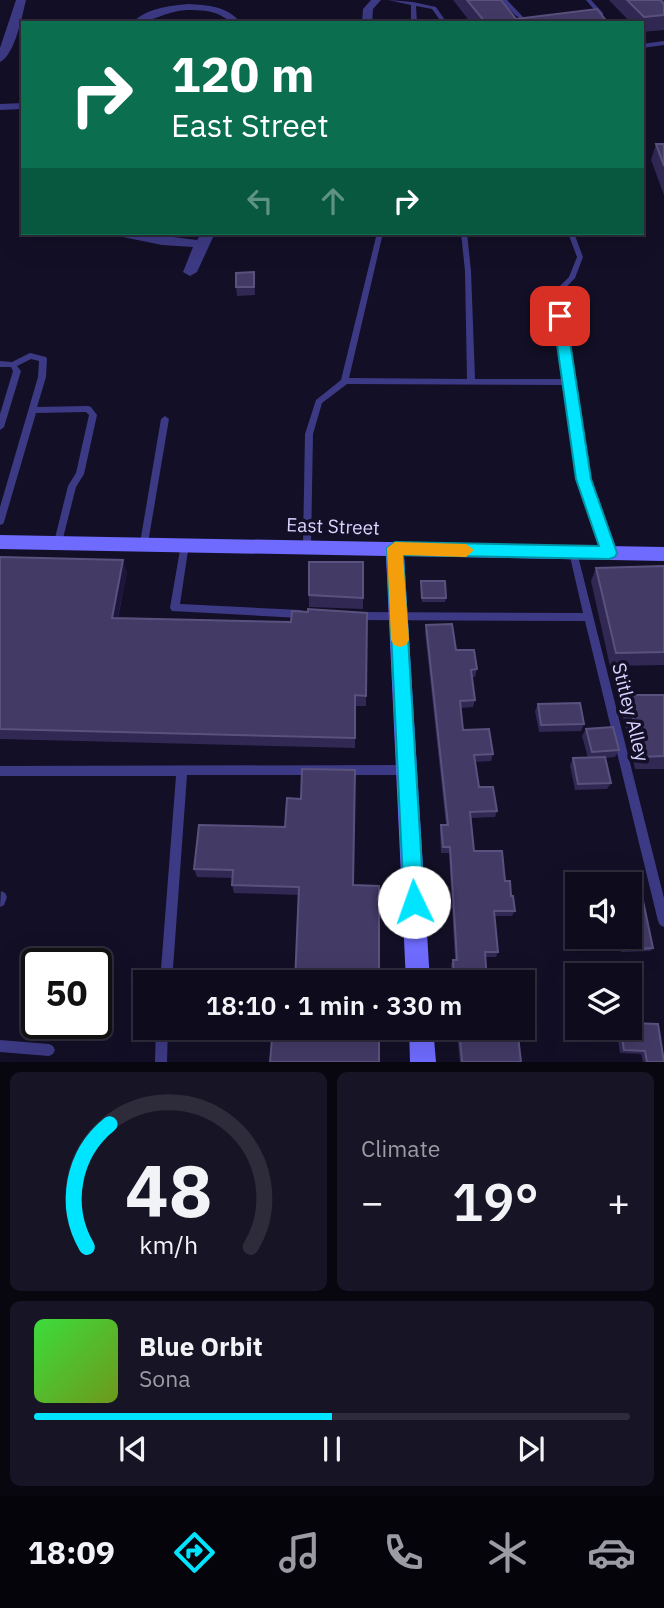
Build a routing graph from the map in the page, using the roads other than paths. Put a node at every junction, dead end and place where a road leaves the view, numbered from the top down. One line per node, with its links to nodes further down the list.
1 (21, 0): 18 (street)
2 (376, 0): 11 (street)
3 (390, 0): 6 (lane)
4 (503, 0): 14 (lane)
5 (588, 0): 7 (lane)
6 (413, 3): 12 (lane); 13 (lane)
7 (601, 14): 8 (lane); 15 (lane)
8 (581, 16)
9 (139, 21): 10 (street)
10 (234, 21)
11 (367, 21)
12 (414, 21)
13 (444, 21)
14 (536, 21)
15 (608, 21)
16 (664, 43): 17 (lane)
17 (644, 46)
18 (0, 59)
19 (21, 106): 20 (street)
20 (0, 107)
21 (131, 235): 25 (street)
22 (380, 235): 29 (lane)
23 (464, 235): 30 (lane)
24 (572, 235): 31 (lane)
25 (204, 238): 26 (street)
26 (190, 272)
27 (0, 364): 28 (lane)
28 (13, 365): 32 (lane); 34 (lane)
29 (345, 381): 30 (lane); 40 (lane)
30 (471, 382): 31 (lane)
31 (570, 382): 43 (lane)
32 (33, 410): 35 (lane); 37 (lane)
33 (165, 419): 38 (lane)
34 (0, 427)
35 (0, 522)
36 (0, 542): 37 (main road, East Street)
37 (58, 542): 38 (main road, East Street)
38 (144, 543): 39 (main road, East Street)
39 (185, 544): 40 (main road, East Street); 45 (lane)
40 (307, 546): 41 (main road, East Street)
41 (395, 548): 42 (main road, East Street); 47 (main road)
42 (573, 552): 43 (main road, East Street); 48 (lane, Stitley Alley)
43 (609, 553): 44 (main road, East Street)
44 (664, 554)
45 (311, 614)
46 (351, 615): 47 (lane)
47 (399, 617): 48 (lane); 49 (main road)
48 (589, 617): 52 (lane, Stitley Alley)
49 (407, 770): 51 (lane); 54 (main road)
50 (0, 771): 51 (lane)
51 (182, 772): 53 (lane)
52 (664, 921)
53 (167, 970)
54 (417, 970)
55 (160, 1040): 59 (lane)
56 (422, 1040): 60 (main road)
57 (0, 1046): 58 (lane)
58 (49, 1050)
59 (157, 1059)
60 (423, 1062)

